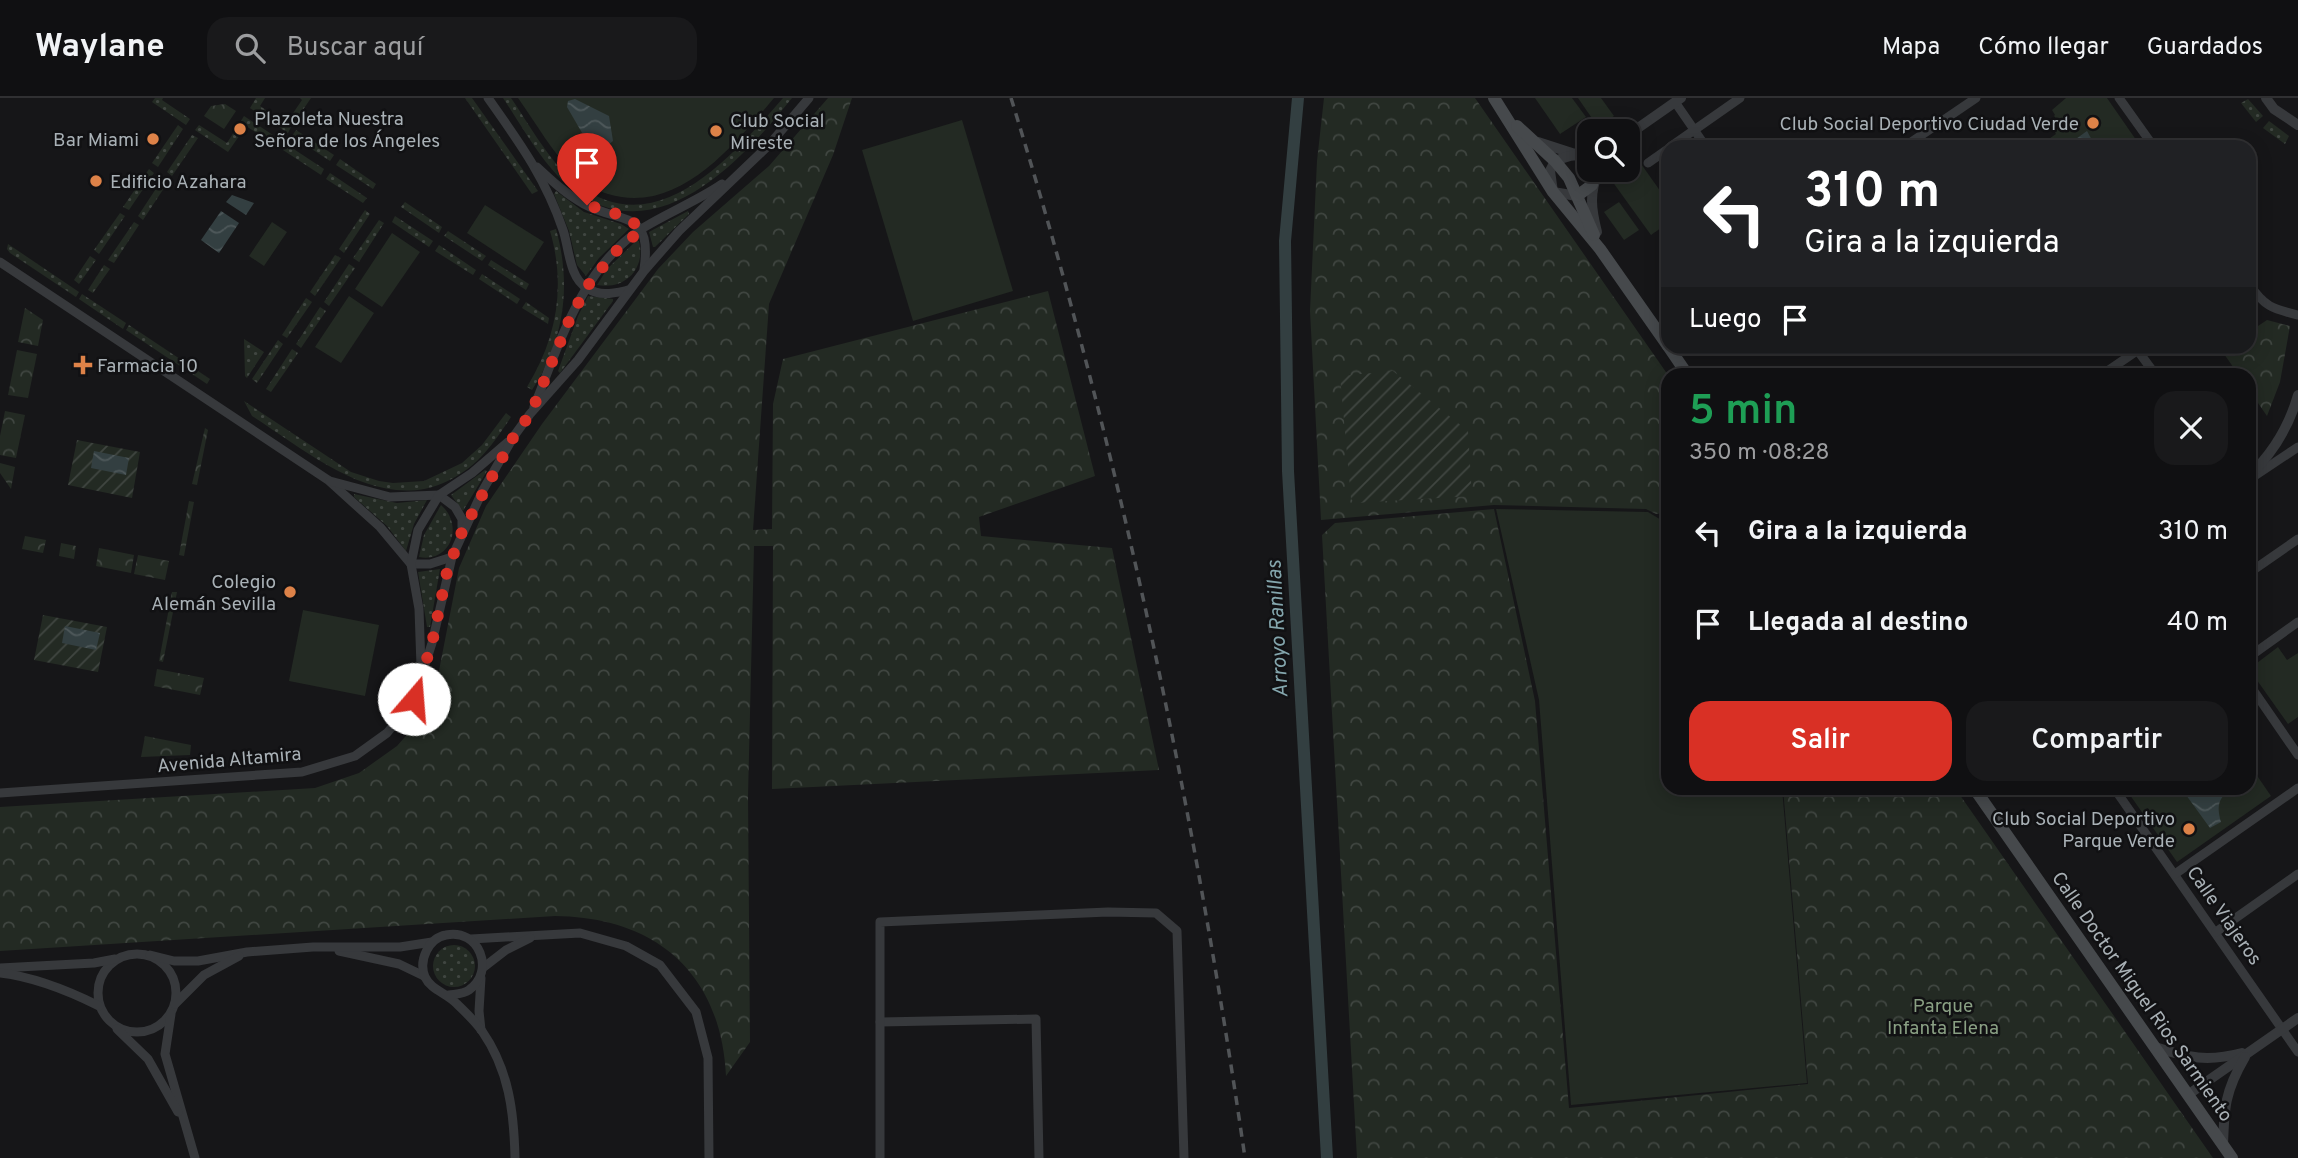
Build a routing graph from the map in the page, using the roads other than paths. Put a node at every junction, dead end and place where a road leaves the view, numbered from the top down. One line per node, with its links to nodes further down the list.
1 (488, 98): 22 (street)
2 (809, 98): 24 (street, Avenida Altamira)
3 (1494, 98): 10 (main road)
4 (1740, 98): 13 (street)
5 (1976, 98): 9 (street)
6 (2119, 98): 18 (street)
7 (2266, 98): 11 (street)
8 (1678, 100): 12 (street); 13 (street)
9 (1964, 101): 17 (street)
10 (1504, 114): 14 (main road); 27 (main road)
11 (2298, 125)
12 (1640, 127)
13 (1694, 130): 15 (street); 16 (street)
14 (1531, 138): 19 (street); 21 (main road)
15 (1680, 140)
16 (1701, 140)
17 (1913, 140)
18 (2149, 140)
19 (1575, 154): 21 (street)
20 (1661, 154): 23 (street)
21 (1555, 161): 27 (street); 28 (main road)
22 (534, 163): 29 (street); 33 (street)
23 (1648, 163)
24 (747, 167): 29 (street, Avenida Altamira); 32 (street, Avenida Altamira)
25 (1589, 182): 28 (main road)
26 (1593, 182): 30 (street)
27 (1553, 192): 28 (street); 30 (main road)
28 (1577, 196): 30 (main road)
29 (642, 229): 32 (street); 33 (street, Avenida Altamira)
30 (1600, 248): 37 (main road)
31 (0, 262): 46 (street)
32 (644, 271): 34 (street, Avenida Altamira)
33 (586, 288): 34 (street); 41 (street, Avenida Altamira)
34 (629, 290): 41 (street, Avenida Altamira)
35 (2256, 294): 36 (street)
36 (2298, 316)
37 (1661, 336)
38 (2133, 354): 39 (street)
39 (2112, 368)
40 (2298, 395): 44 (street)
41 (531, 413): 42 (street, Avenida Altamira)
42 (514, 436): 47 (street, Avenida Altamira); 48 (street, Avenida Altamira)
43 (2298, 447): 45 (street)
44 (2256, 470)
45 (2256, 474)
46 (328, 480): 47 (street); 51 (street)
47 (439, 495): 48 (street); 51 (street, Avenida Altamira)
48 (461, 534): 50 (street, Avenida Altamira)
49 (2298, 538): 52 (street)
50 (452, 557): 51 (street); 55 (street, Avenida Altamira)
51 (411, 564): 55 (street, Avenida Altamira)
52 (2256, 568)
53 (2298, 622): 54 (street)
54 (2256, 652)
55 (421, 678): 59 (street, Avenida Altamira)
56 (2256, 694): 57 (street)
57 (2298, 755)
58 (2298, 788): 62 (street)
59 (0, 793)
60 (1979, 795): 86 (main road, Calle Doctor Miguel Rios Sarmiento)
61 (2119, 795): 62 (street, Calle Viajeros)
62 (2175, 874): 64 (street, Calle Viajeros)
63 (2298, 874): 64 (street)
64 (2216, 932): 85 (street, Calle Viajeros)
65 (534, 935): 66 (street); 72 (street); 94 (street)
66 (471, 939): 67 (street); 72 (street)
67 (432, 942): 68 (street); 75 (street)
68 (313, 947): 69 (street); 75 (street)
69 (247, 952): 70 (street); 78 (street)
70 (150, 955): 71 (street); 78 (street)
71 (115, 959): 73 (street); 79 (street)
72 (484, 967): 76 (street)
73 (0, 968)
74 (0, 973): 79 (street)
75 (425, 976): 77 (street)
76 (481, 978): 77 (street); 84 (street)
77 (449, 995): 84 (street)
78 (175, 1004): 80 (street)
79 (99, 1006): 83 (street)
80 (171, 1013): 83 (street); 90 (street)
81 (2298, 1018): 85 (street)
82 (880, 1022): 95 (street); 96 (street); 97 (street)
83 (114, 1026): 90 (street)
84 (481, 1030): 93 (street)
85 (2282, 1030): 87 (street); 88 (street, Calle Viajeros)
86 (2155, 1047): 87 (street); 89 (main road, Calle Doctor Miguel Rios Sarmiento)
87 (2248, 1052): 89 (street); 91 (street)
88 (2298, 1052)
89 (2189, 1094): 91 (main road, Calle Doctor Miguel Rios Sarmiento)
90 (186, 1126): 92 (street)
91 (2223, 1146): 98 (main road, Calle Doctor Miguel Rios Sarmiento)
92 (195, 1158)
93 (515, 1158)
94 (709, 1158)
95 (880, 1158)
96 (1039, 1158)
97 (1184, 1158)
98 (2232, 1158)

